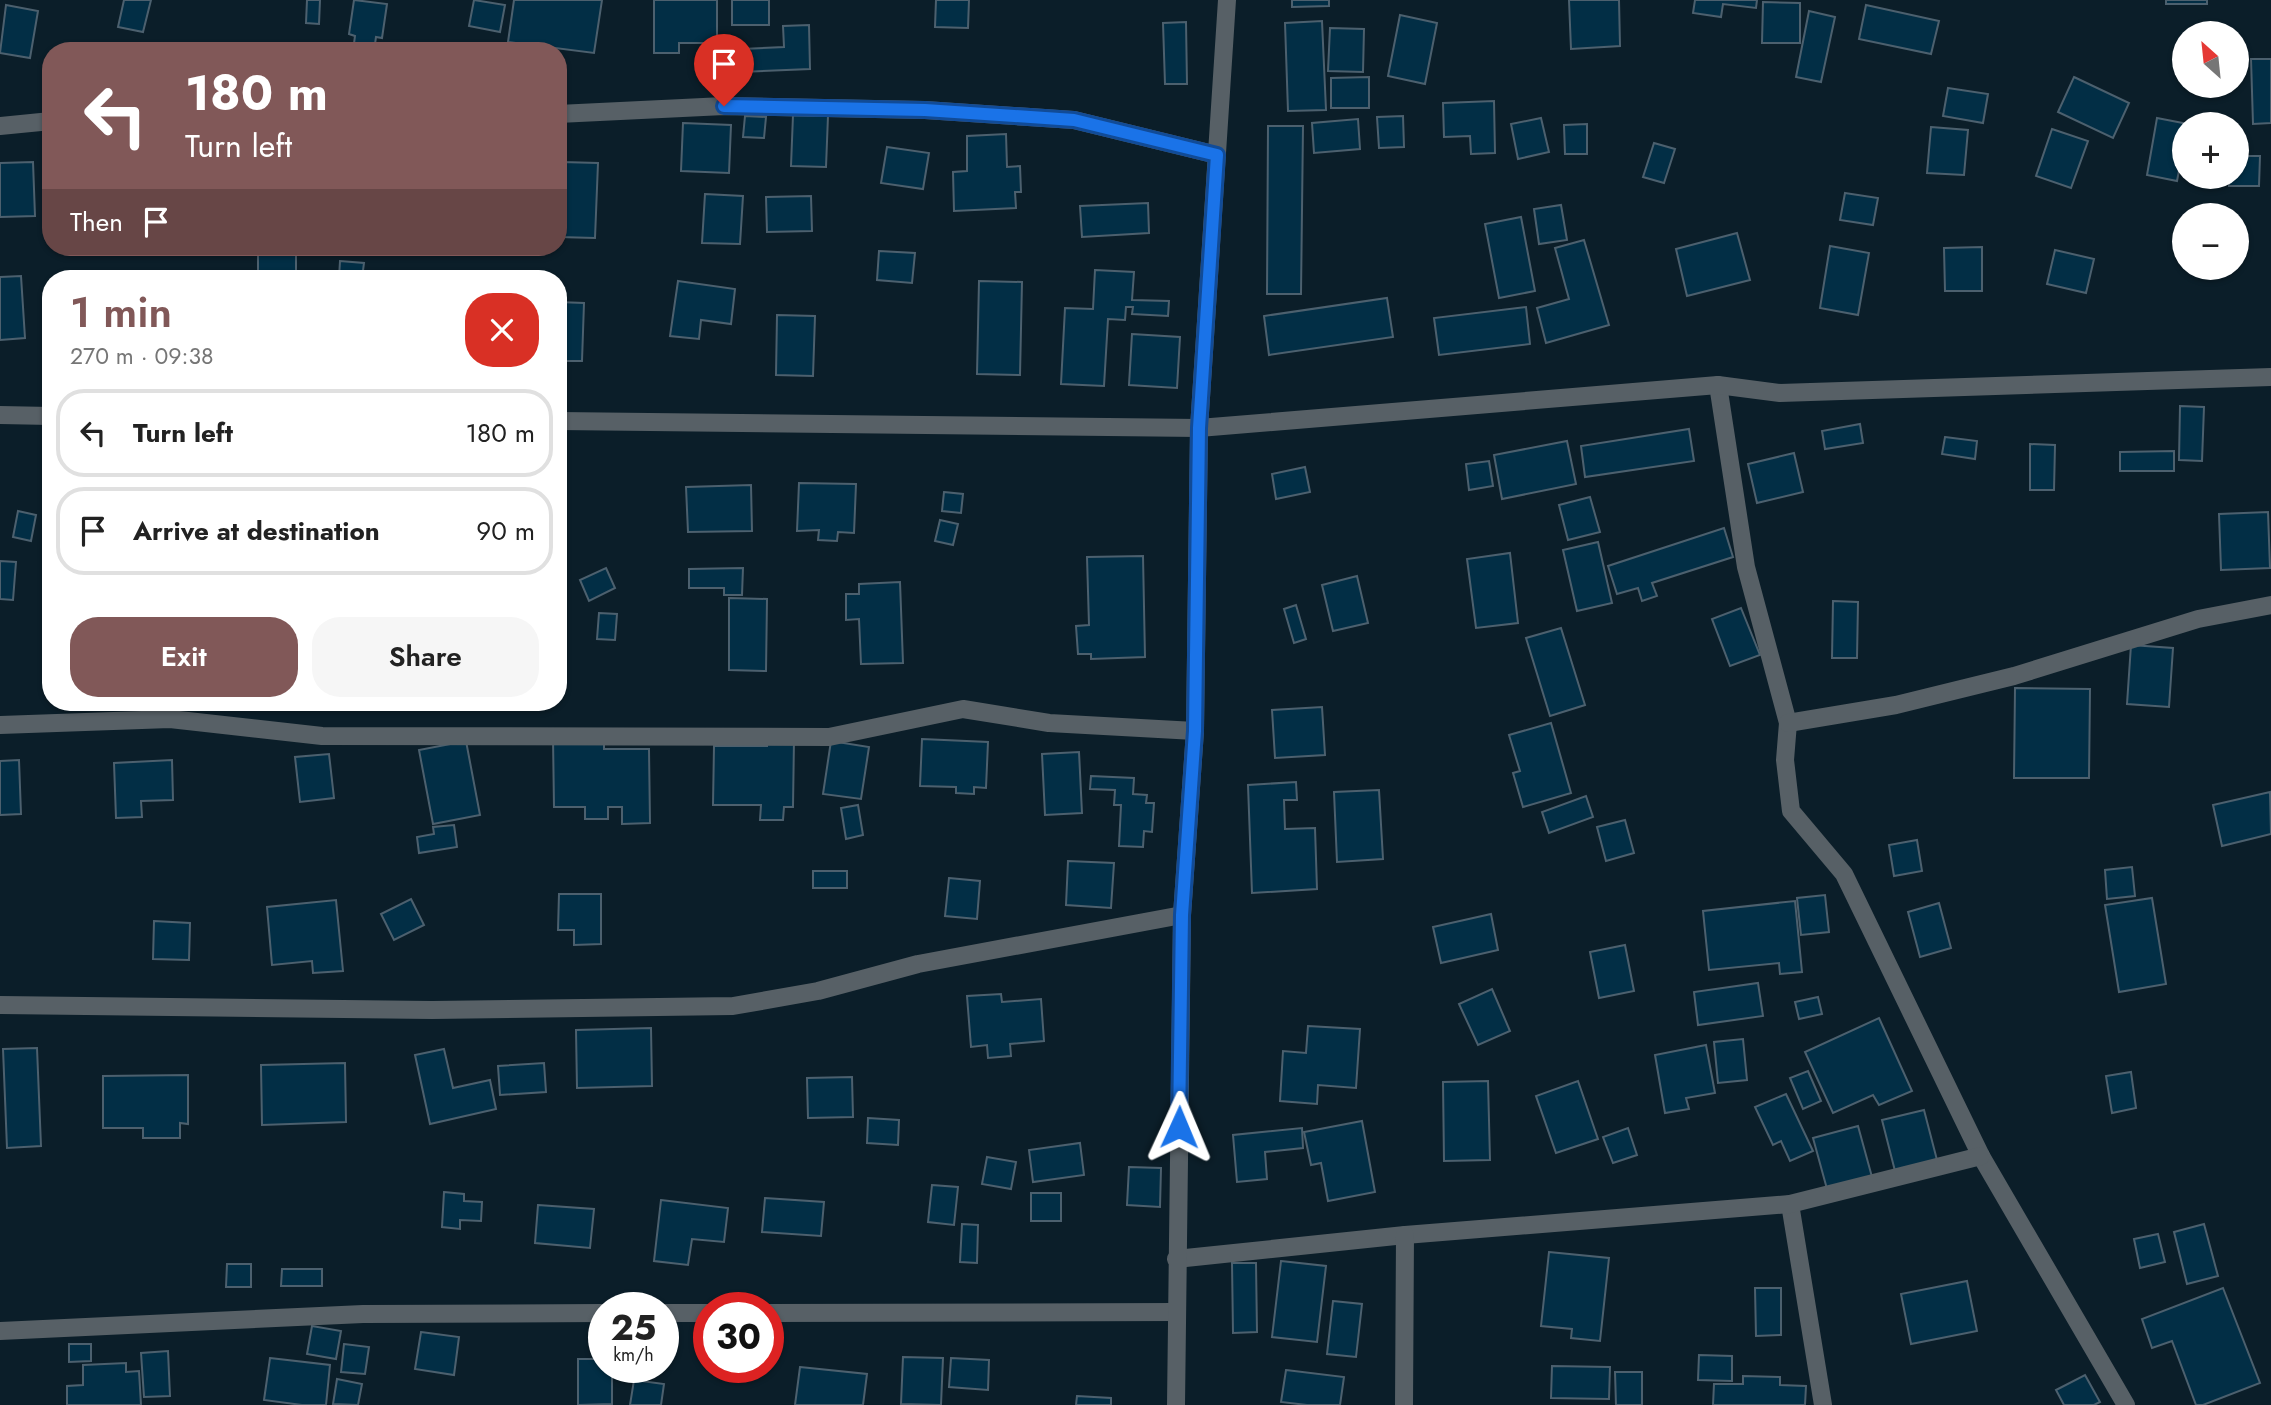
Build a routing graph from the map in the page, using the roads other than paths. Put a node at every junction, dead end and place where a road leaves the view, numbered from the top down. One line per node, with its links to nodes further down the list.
1 (1227, 0): 5 (street)
2 (567, 114): 5 (street)
3 (42, 122): 4 (street)
4 (0, 126)
5 (1217, 155): 11 (street)
6 (2271, 377): 7 (street)
7 (1718, 385): 11 (street); 13 (street)
8 (0, 415): 9 (street)
9 (42, 416)
10 (567, 421): 11 (street)
11 (1199, 428): 15 (street)
12 (2271, 606): 13 (street)
13 (1788, 723): 18 (street)
14 (0, 724): 15 (street)
15 (1195, 731): 16 (street)
16 (1182, 915): 17 (street); 21 (street)
17 (0, 1005)
18 (1981, 1156): 19 (street); 29 (street)
19 (1790, 1204): 20 (street); 28 (street)
20 (1405, 1235): 21 (street); 27 (street)
21 (1177, 1259): 22 (street)
22 (1177, 1312): 24 (street); 26 (street)
23 (588, 1313): 25 (street)
24 (784, 1313)
25 (0, 1331)
26 (1176, 1405)
27 (1404, 1405)
28 (1823, 1405)
29 (2126, 1405)

